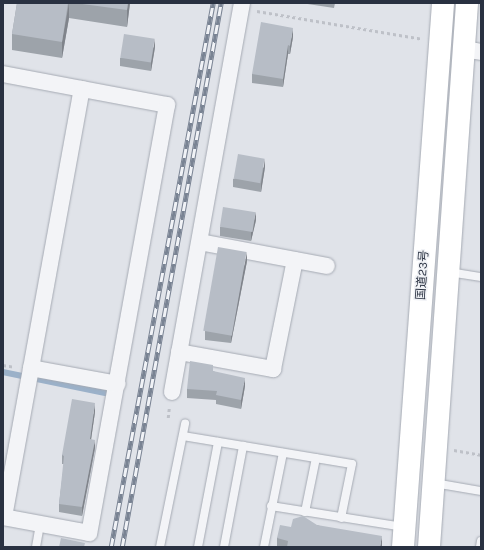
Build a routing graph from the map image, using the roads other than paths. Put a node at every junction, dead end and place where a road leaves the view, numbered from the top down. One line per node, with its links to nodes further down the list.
1 (443, 3): 29 (highway, 国道23号)
2 (467, 3): 4 (highway, 国道23号)
3 (242, 6): 7 (street)
4 (472, 51): 10 (highway, 国道23号)
5 (3, 74): 6 (street)
6 (82, 89): 13 (street); 14 (street)
7 (200, 242): 8 (street); 12 (street)
8 (295, 260): 9 (street); 12 (street)
9 (327, 266)
10 (448, 272): 11 (lane); 22 (highway, 国道23号)
11 (480, 277)
12 (179, 352): 15 (street)
13 (30, 374): 14 (street); 26 (street)
14 (118, 384): 28 (street)
15 (172, 392)
16 (185, 424): 17 (lane)
17 (183, 436): 18 (lane); 32 (lane)
18 (218, 442): 19 (lane); 33 (lane)
19 (244, 446): 20 (lane); 34 (lane)
20 (283, 453): 21 (lane); 24 (lane)
21 (316, 458): 25 (lane); 27 (lane)
22 (433, 483): 23 (lane); 36 (highway, 国道23号)
23 (481, 491)
24 (271, 506): 25 (lane); 35 (lane)
25 (305, 512): 27 (lane)
26 (4, 517): 28 (street)
27 (341, 518): 29 (lane)
28 (40, 524): 31 (lane)
29 (404, 537)
30 (481, 541): 37 (lane)
31 (36, 547)
32 (160, 547)
33 (198, 547)
34 (224, 547)
35 (264, 547)
36 (429, 547)
37 (480, 547)

